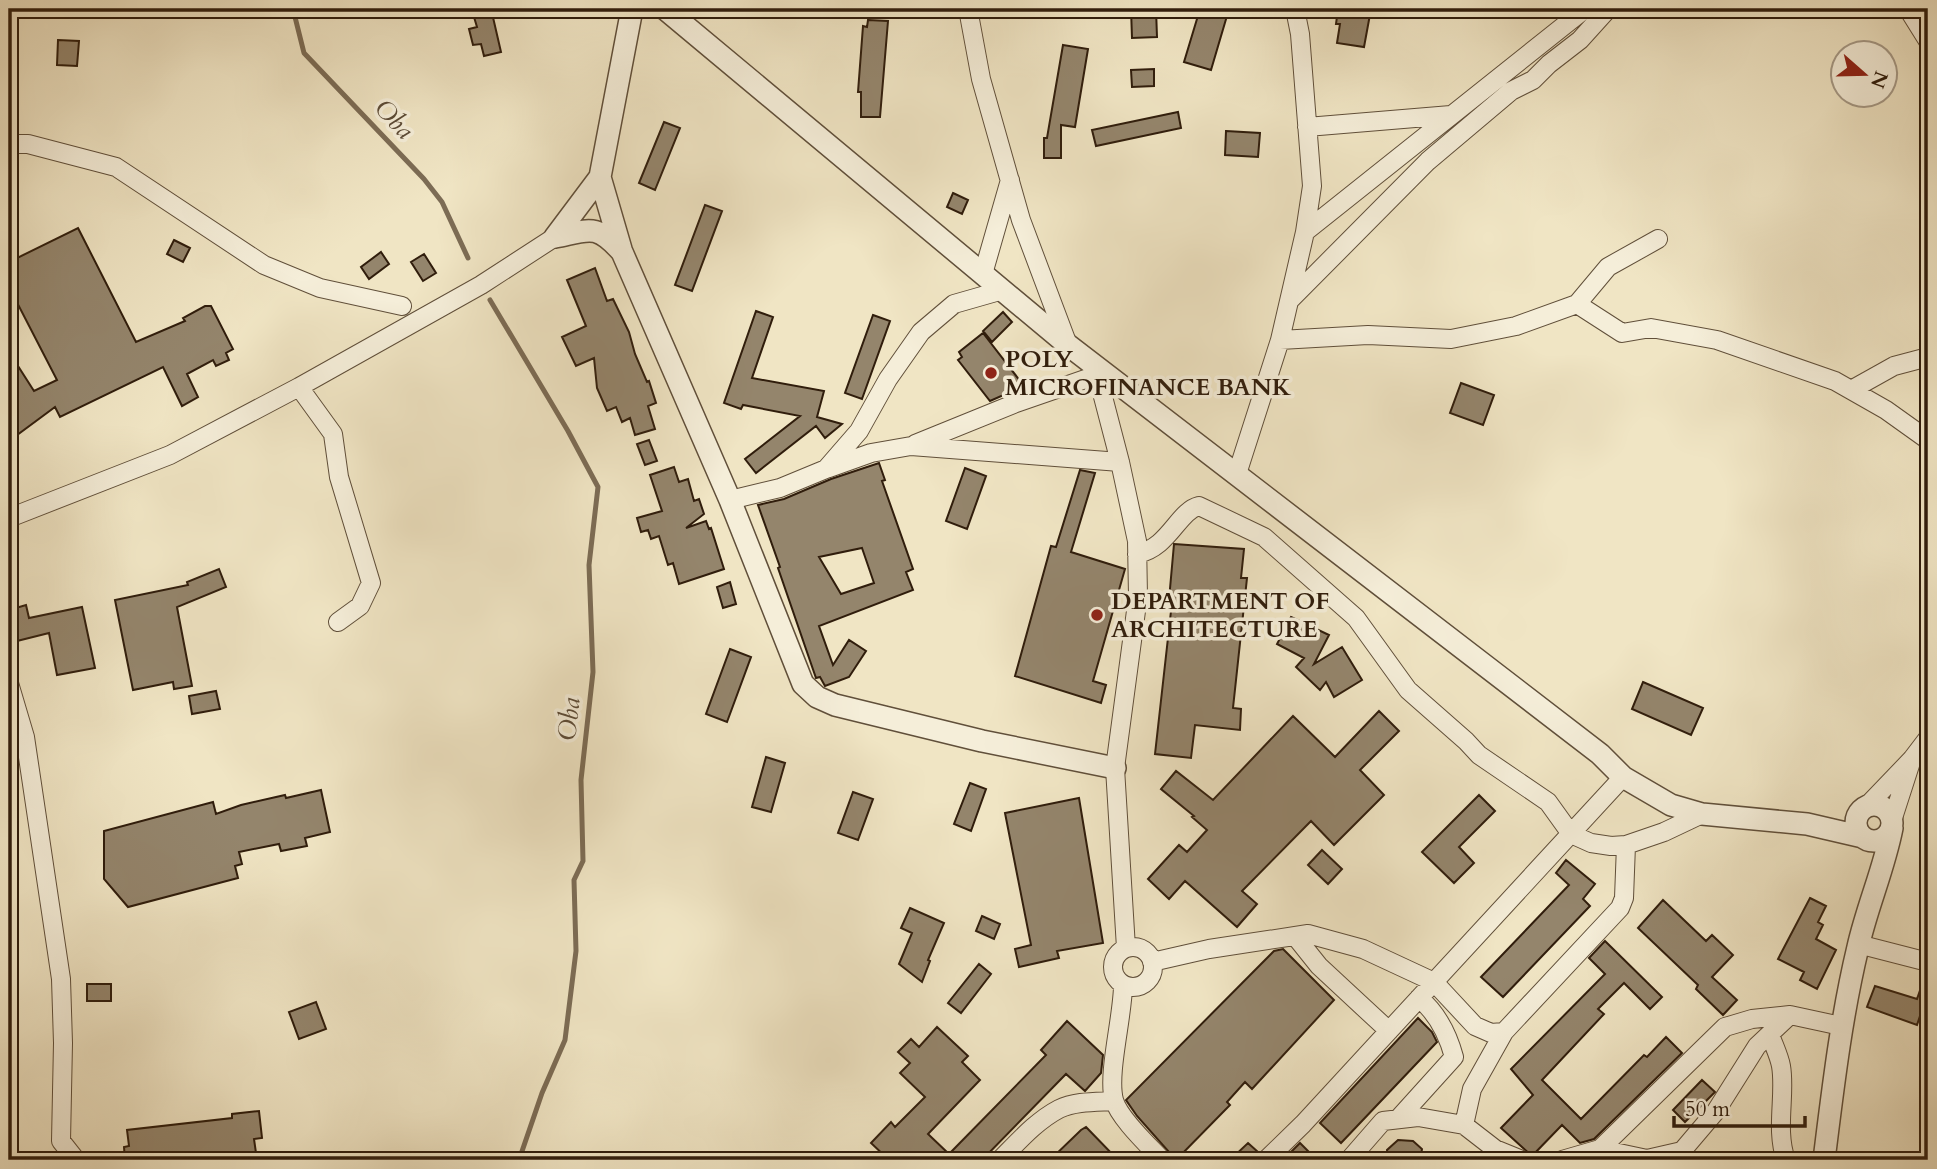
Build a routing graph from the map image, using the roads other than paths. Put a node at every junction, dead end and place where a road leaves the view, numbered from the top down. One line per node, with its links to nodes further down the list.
1 (632, 9): 12 (street)
2 (665, 9): 18 (street)
3 (968, 9): 13 (street)
4 (1295, 9): 10 (street)
5 (1585, 9): 9 (street)
6 (1608, 9): 20 (street)
7 (1908, 9): 8 (street)
8 (1928, 41)
9 (1451, 115): 10 (street); 14 (street)
10 (1307, 127): 14 (street)
11 (9, 144): 22 (street)
12 (600, 177): 15 (street); 17 (street)
13 (1010, 180): 18 (street); 24 (street)
14 (1305, 232): 20 (street)
15 (555, 237): 17 (street); 27 (street)
16 (1658, 239): 21 (street)
17 (622, 252): 34 (street)
18 (983, 274): 19 (street)
19 (1003, 290): 24 (street); 32 (street)
20 (1291, 299): 23 (street)
21 (1577, 304): 23 (street); 28 (street)
22 (402, 306)
23 (1280, 340): 33 (street)
24 (1068, 345): 26 (street)
25 (1928, 358): 28 (street)
26 (1096, 371): 30 (street); 31 (street); 33 (street)
27 (299, 387): 35 (street); 37 (street)
28 (1851, 390): 29 (street)
29 (1928, 440)
30 (911, 446): 31 (street); 32 (street)
31 (1120, 462): 36 (street)
32 (826, 469): 34 (street)
33 (1237, 474): 42 (street)
34 (730, 500): 41 (street)
35 (9, 518)
36 (1137, 554): 41 (street); 47 (street)
37 (338, 622)
38 (9, 683): 68 (street)
39 (1928, 738): 40 (street)
40 (1912, 759): 43 (street); 46 (street)
41 (1115, 768): 53 (street)
42 (1623, 777): 44 (street); 47 (street)
43 (1862, 810): 45 (street); 46 (street); 48 (street)
44 (1702, 814): 45 (street); 49 (street)
45 (1807, 824): 48 (street)
46 (1892, 825): 48 (street); 50 (street)
47 (1571, 834): 49 (street); 56 (street)
48 (1865, 839): 50 (street)
49 (1626, 845): 62 (street)
50 (1874, 892): 52 (street)
51 (1294, 936): 54 (street); 56 (street); 61 (street)
52 (1858, 944): 55 (street); 60 (street)
53 (1126, 948): 54 (street); 57 (street)
54 (1152, 962): 57 (street)
55 (1928, 962)
56 (1434, 982): 58 (street); 62 (street)
57 (1124, 985): 64 (street)
58 (1419, 998): 61 (street); 65 (street)
59 (1790, 1015): 60 (street); 63 (street); 67 (street)
60 (1841, 1026): 76 (street)
61 (1389, 1031): 71 (street)
62 (1504, 1032): 66 (street)
63 (1770, 1034): 67 (street); 75 (street)
64 (1114, 1101): 69 (street); 70 (street)
65 (1398, 1119): 66 (street); 72 (street)
66 (1464, 1125): 73 (street)
67 (1600, 1149): 74 (street)
68 (76, 1160)
69 (1000, 1160)
70 (1162, 1160)
71 (1266, 1160)
72 (1349, 1160)
73 (1522, 1160)
74 (1562, 1160)
75 (1786, 1160)
76 (1824, 1160)

